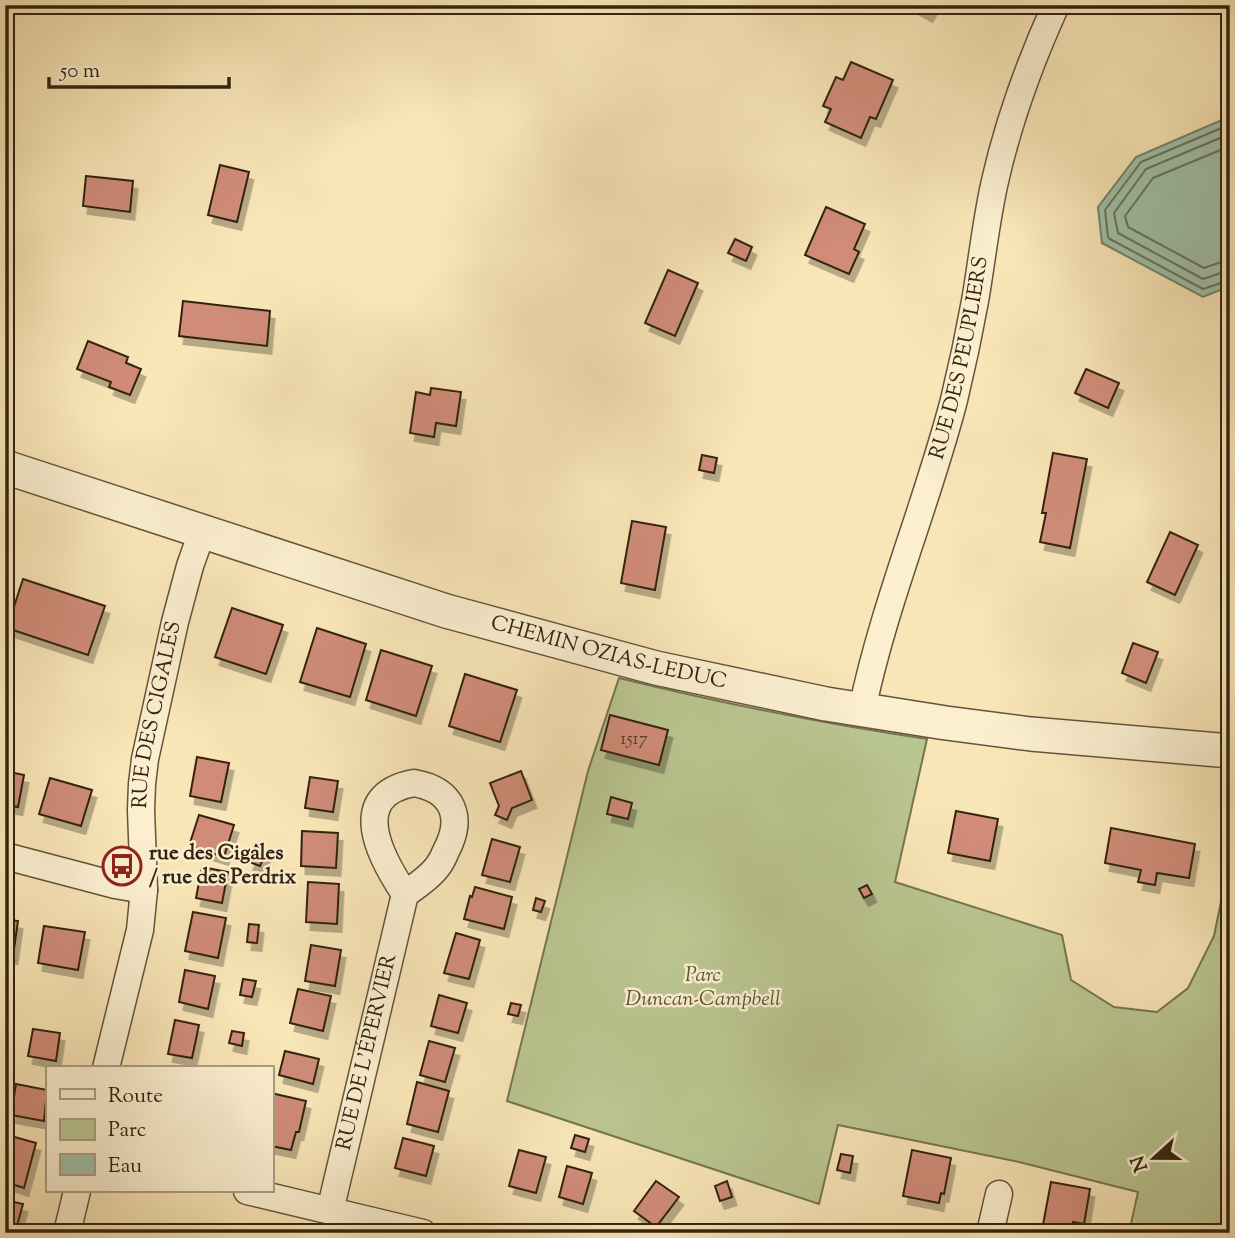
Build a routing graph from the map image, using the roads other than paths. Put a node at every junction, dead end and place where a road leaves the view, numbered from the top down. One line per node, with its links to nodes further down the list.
1 (1055, 5): 4 (street, RUE DES PEUPLIERS)
2 (5, 467): 3 (street, CHEMIN OZIAS-LEDUC)
3 (202, 531): 4 (street, CHEMIN OZIAS-LEDUC); 7 (street, RUE DES CIGALES)
4 (862, 710): 5 (street, CHEMIN OZIAS-LEDUC)
5 (1230, 751)
6 (5, 856): 7 (street)
7 (144, 890): 9 (street, RUE DES CIGALES)
8 (405, 894): 13 (street, RUE DE L'ÉPERVIER)
9 (106, 1066)
10 (77, 1192): 14 (street)
11 (251, 1192): 13 (street)
12 (999, 1194): 16 (street)
13 (330, 1211): 15 (street)
14 (67, 1233)
15 (423, 1233)
16 (990, 1233)

